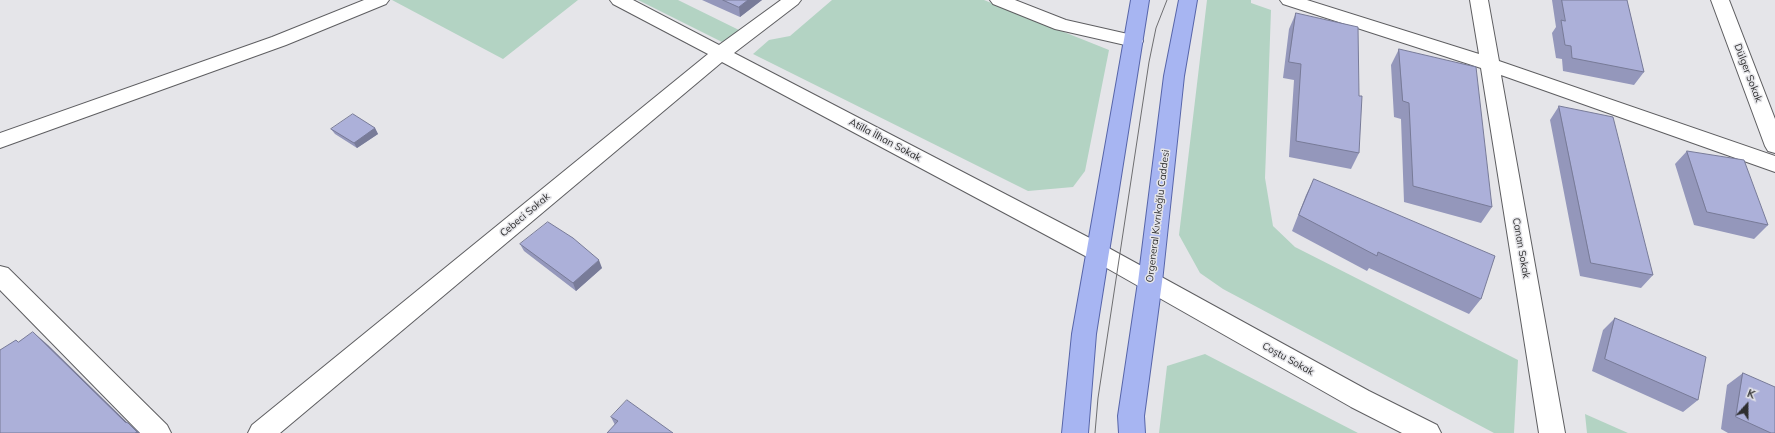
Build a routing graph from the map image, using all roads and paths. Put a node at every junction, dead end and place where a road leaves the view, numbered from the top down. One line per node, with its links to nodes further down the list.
1 (380, 0): 13 (street)
2 (619, 0): 11 (street, Atilla İlhan Sokak)
3 (792, 0): 11 (street, Cebeci Sokak)
4 (999, 0): 10 (street)
5 (1140, 0): 10 (main road)
6 (1188, 0): 18 (main road, Orgeneral Kıvrıkoğlu Caddesi)
7 (1289, 0): 12 (street)
8 (1479, 0): 12 (street, Canan Sokak)
9 (1720, 0): 14 (street, Dülger Sokak)
10 (1134, 41): 16 (main road)
11 (720, 54): 16 (street, Atilla İlhan Sokak); 20 (street, Cebeci Sokak)
12 (1489, 64): 15 (street); 24 (street, Canan Sokak)
13 (0, 141)
14 (1775, 146)
15 (1775, 164)
16 (1097, 252): 18 (street, Atilla İlhan Sokak); 21 (main road)
17 (0, 275): 19 (street)
18 (1150, 282): 22 (main road, Orgeneral Kıvrıkoğlu Caddesi); 23 (street, Coştu Sokak)
19 (158, 433)
20 (261, 433)
21 (1075, 433)
22 (1132, 433)
23 (1428, 433)
24 (1552, 433)

